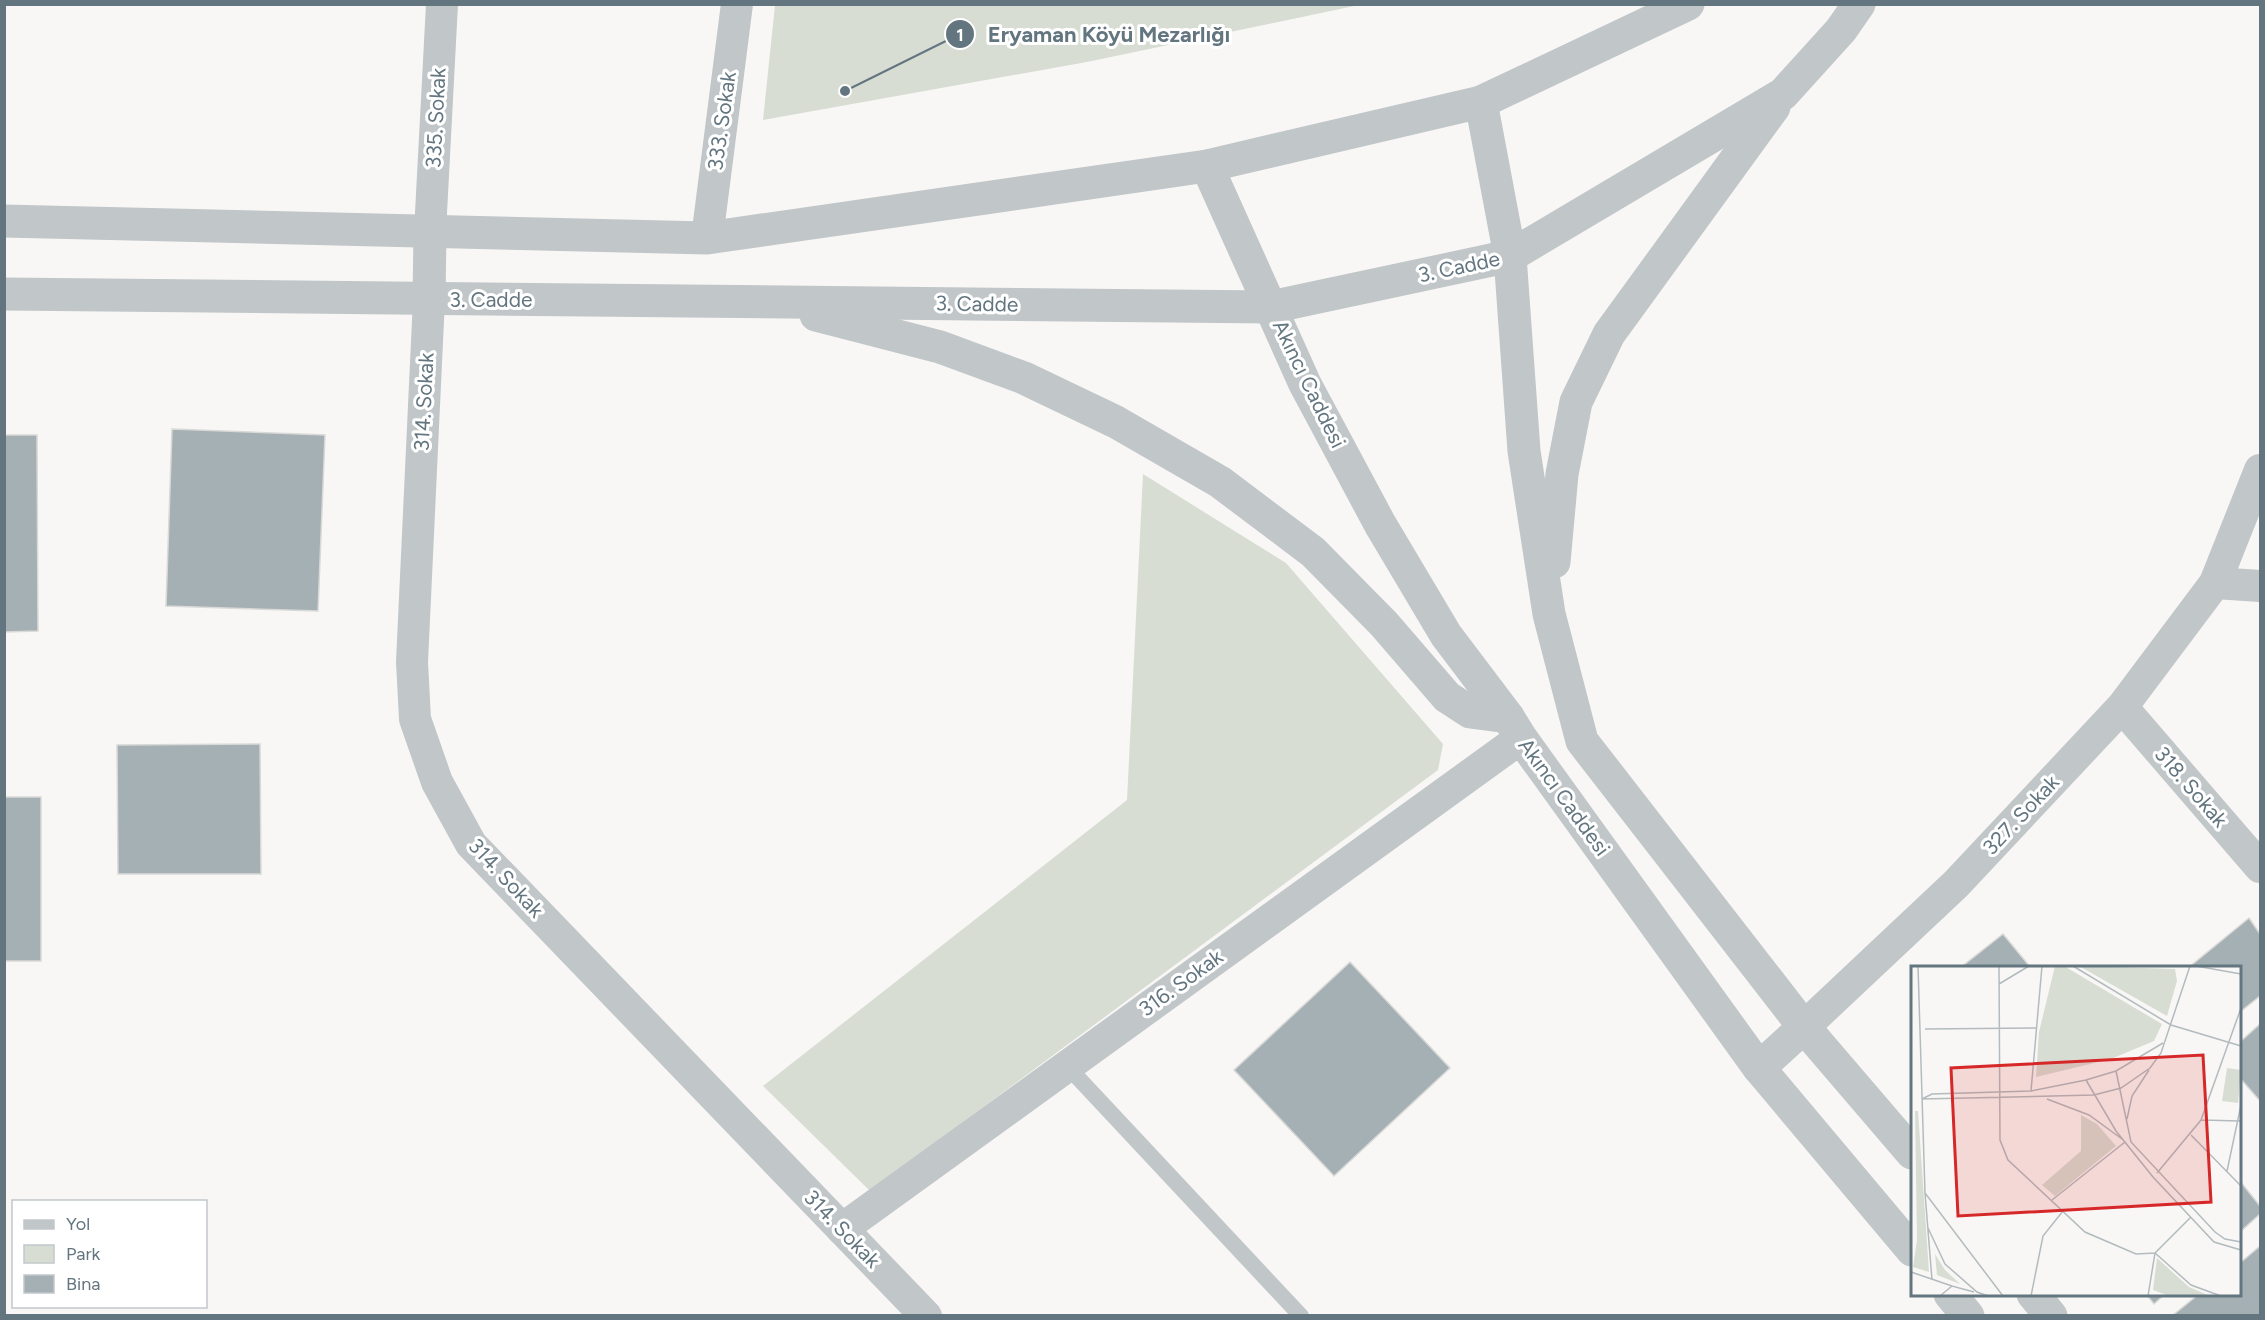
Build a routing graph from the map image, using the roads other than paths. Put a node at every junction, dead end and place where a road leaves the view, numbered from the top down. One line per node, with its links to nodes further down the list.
1 (442, 4): 9 (street, 335. Sokak)
2 (738, 4): 10 (street, 333. Sokak)
3 (1688, 4): 6 (street)
4 (1859, 4): 5 (street, 3. Cadde)
5 (1783, 94): 11 (street, 3. Cadde); 19 (street)
6 (1481, 102): 7 (street); 11 (street)
7 (1207, 166): 10 (street); 15 (street, Akıncı Caddesi)
8 (4, 221): 9 (street)
9 (430, 232): 10 (street); 13 (street)
10 (707, 238)
11 (1510, 256): 15 (street, 3. Cadde); 19 (street)
12 (4, 294): 13 (street, 3. Cadde)
13 (429, 300): 14 (street, 3. Cadde); 27 (street, 314. Sokak)
14 (768, 302): 15 (street, 3. Cadde); 21 (street)
15 (1271, 307): 21 (street, Akıncı Caddesi)
16 (2260, 470): 17 (street, 327. Sokak)
17 (2215, 583): 18 (street); 20 (street, 327. Sokak)
18 (2260, 586)
19 (1549, 614): 23 (street)
20 (2122, 707): 22 (street, 318. Sokak); 23 (street, 327. Sokak)
21 (1514, 727): 24 (street, 316. Sokak); 25 (street, Akıncı Caddesi)
22 (2260, 867)
23 (1804, 1027): 25 (street); 26 (street)
24 (1067, 1066): 27 (street, 316. Sokak); 32 (lane)
25 (1759, 1068): 28 (street, Akıncı Caddesi)
26 (1911, 1153)
27 (842, 1229): 31 (street, 314. Sokak)
28 (1911, 1249)
29 (1952, 1296): 33 (street)
30 (2035, 1296): 34 (street)
31 (926, 1316)
32 (1301, 1316)
33 (1968, 1316)
34 (2051, 1316)

